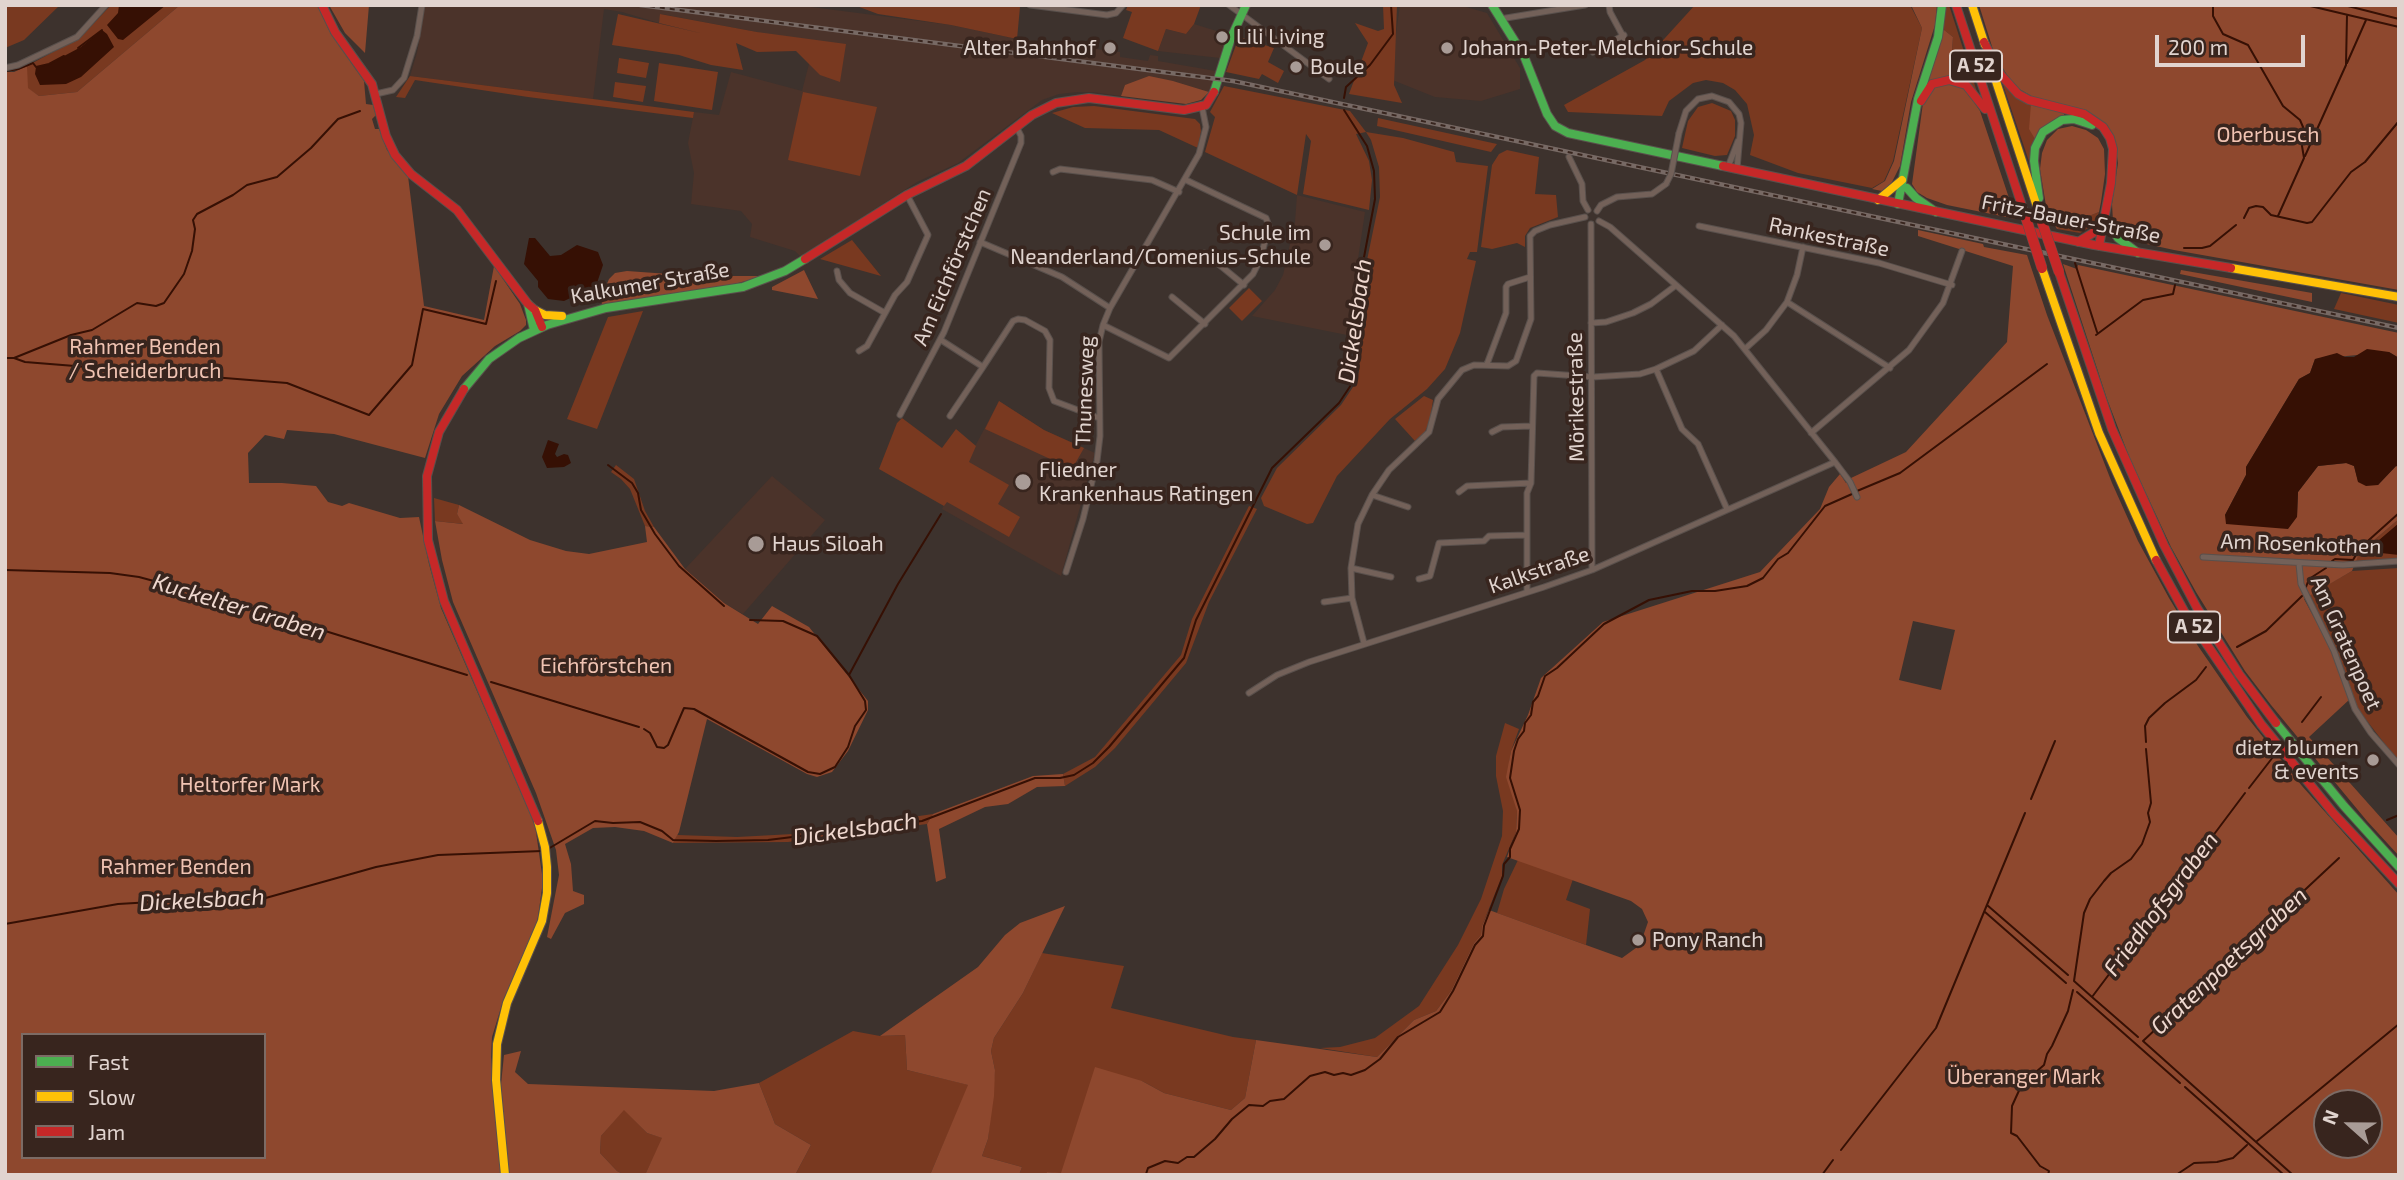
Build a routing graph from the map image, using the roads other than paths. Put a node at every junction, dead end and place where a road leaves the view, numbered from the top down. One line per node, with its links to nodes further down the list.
1 (106, 5): 19 (street)
2 (322, 5): 21 (main road)
3 (422, 5): 21 (street)
4 (1030, 5): 5 (street)
5 (1123, 5)
6 (1229, 5): 13 (street)
7 (1492, 5): 14 (main road, Fritz-Bauer-Straße)
8 (1585, 5): 14 (street)
9 (1609, 5): 15 (street)
10 (1942, 5): 23 (main road)
11 (1956, 5): 24 (main road, A 52)
12 (1972, 5): 16 (main road, A 52)
13 (1244, 9): 20 (street); 22 (main road)
14 (1500, 19): 28 (main road, Fritz-Bauer-Straße)
15 (1624, 35): 17 (street); 18 (street)
16 (1984, 42): 27 (main road); 42 (main road, A 52)
17 (1631, 51)
18 (1593, 52)
19 (5, 68)
20 (1329, 79)
21 (376, 94): 60 (main road)
22 (1205, 105): 25 (main road, Kalkumer Straße); 31 (street, Thunesweg)
23 (1916, 111): 24 (main road); 30 (main road)
24 (1996, 126): 106 (main road, A 52, bridge)
25 (1017, 128): 33 (main road, Kalkumer Straße); 45 (street, Am Eichförstchen)
26 (1569, 157): 36 (street)
27 (2113, 162): 40 (main road); 42 (main road)
28 (1733, 168): 34 (main road, Fritz-Bauer-Straße); 37 (street, bridge)
29 (1053, 172): 32 (street)
30 (1905, 179): 34 (main road); 35 (main road); 38 (main road)
31 (1186, 180): 32 (street, Thunesweg); 54 (street)
32 (1179, 192): 61 (street, Thunesweg)
33 (908, 195): 62 (street); 63 (main road, Kalkumer Straße)
34 (1878, 200): 35 (main road, Fritz-Bauer-Straße)
35 (1901, 204): 38 (main road, Fritz-Bauer-Straße)
36 (1588, 210): 37 (street); 39 (street)
37 (1597, 211): 41 (street)
38 (1937, 212): 46 (main road, Fritz-Bauer-Straße)
39 (1585, 217): 43 (street); 53 (street)
40 (2105, 218): 46 (main road); 47 (main road); 51 (main road)
41 (1599, 221): 43 (street); 56 (street)
42 (2042, 222): 105 (main road, A 52, bridge)
43 (1591, 224): 64 (street, Mörikestraße)
44 (1699, 226): 48 (street, Rankestraße)
45 (981, 242): 61 (street); 69 (street, Am Eichförstchen)
46 (2078, 242): 47 (main road, Fritz-Bauer-Straße)
47 (2102, 246): 51 (main road, Fritz-Bauer-Straße)
48 (1803, 247): 55 (street, Rankestraße); 59 (street)
49 (1962, 251): 55 (street)
50 (1205, 253): 54 (street)
51 (2138, 253): 58 (main road, Fritz-Bauer-Straße)
52 (837, 271): 62 (street)
53 (1530, 277): 72 (street); 72 (street)
54 (1244, 285): 65 (street)
55 (1952, 285): 74 (street)
56 (1675, 286): 64 (street); 67 (street)
57 (1172, 297): 65 (street)
58 (2399, 297)
59 (1787, 302): 70 (street); 74 (street)
60 (531, 307): 63 (main road); 68 (main road)
61 (1110, 308): 66 (street, Thunesweg)
62 (885, 313): 71 (street)
63 (572, 316): 68 (main road, Kalkumer Straße)
64 (1591, 323): 76 (street, Mörikestraße)
65 (1205, 324): 66 (street)
66 (1103, 326): 79 (street, Thunesweg)
67 (1722, 326): 70 (street); 75 (street)
68 (538, 328): 107 (main road, Kalkumer Straße)
69 (940, 340): 73 (street); 77 (street, Am Eichförstchen)
70 (1745, 349): 82 (street)
71 (859, 351)
72 (1487, 364): 86 (street)
73 (983, 367): 78 (street); 79 (street)
74 (1890, 368): 82 (street)
75 (1656, 369): 76 (street); 89 (street)
76 (1593, 377): 80 (street); 95 (street, Mörikestraße)
77 (900, 415)
78 (950, 416)
79 (1099, 418): 96 (street, Thunesweg)
80 (1532, 426): 81 (street); 84 (street)
81 (1492, 432)
82 (1811, 433): 83 (street)
83 (1835, 462): 87 (street); 89 (street, Kalkstraße)
84 (1531, 483): 85 (street); 90 (street)
85 (1459, 492)
86 (1371, 495): 88 (street); 94 (street)
87 (1857, 497)
88 (1408, 507)
89 (1727, 509): 95 (street, Kalkstraße)
90 (1527, 535): 98 (street); 99 (street)
91 (2203, 557): 93 (street, Am Rosenkothen)
92 (2399, 561): 93 (street, Am Rosenkothen)
93 (2299, 564): 104 (street, Am Gratenpoet)
94 (1351, 568): 97 (street); 100 (street)
95 (1592, 570): 99 (street, Kalkstraße)
96 (1066, 572)
97 (1391, 578)
98 (1419, 579)
99 (1527, 592): 102 (street, Kalkstraße)
100 (1352, 598): 101 (street); 102 (street)
101 (1324, 602)
102 (1364, 643): 103 (street, Kalkstraße)
103 (1249, 693)
104 (2399, 765)
105 (2399, 867)
106 (2399, 884)
107 (505, 1175)

